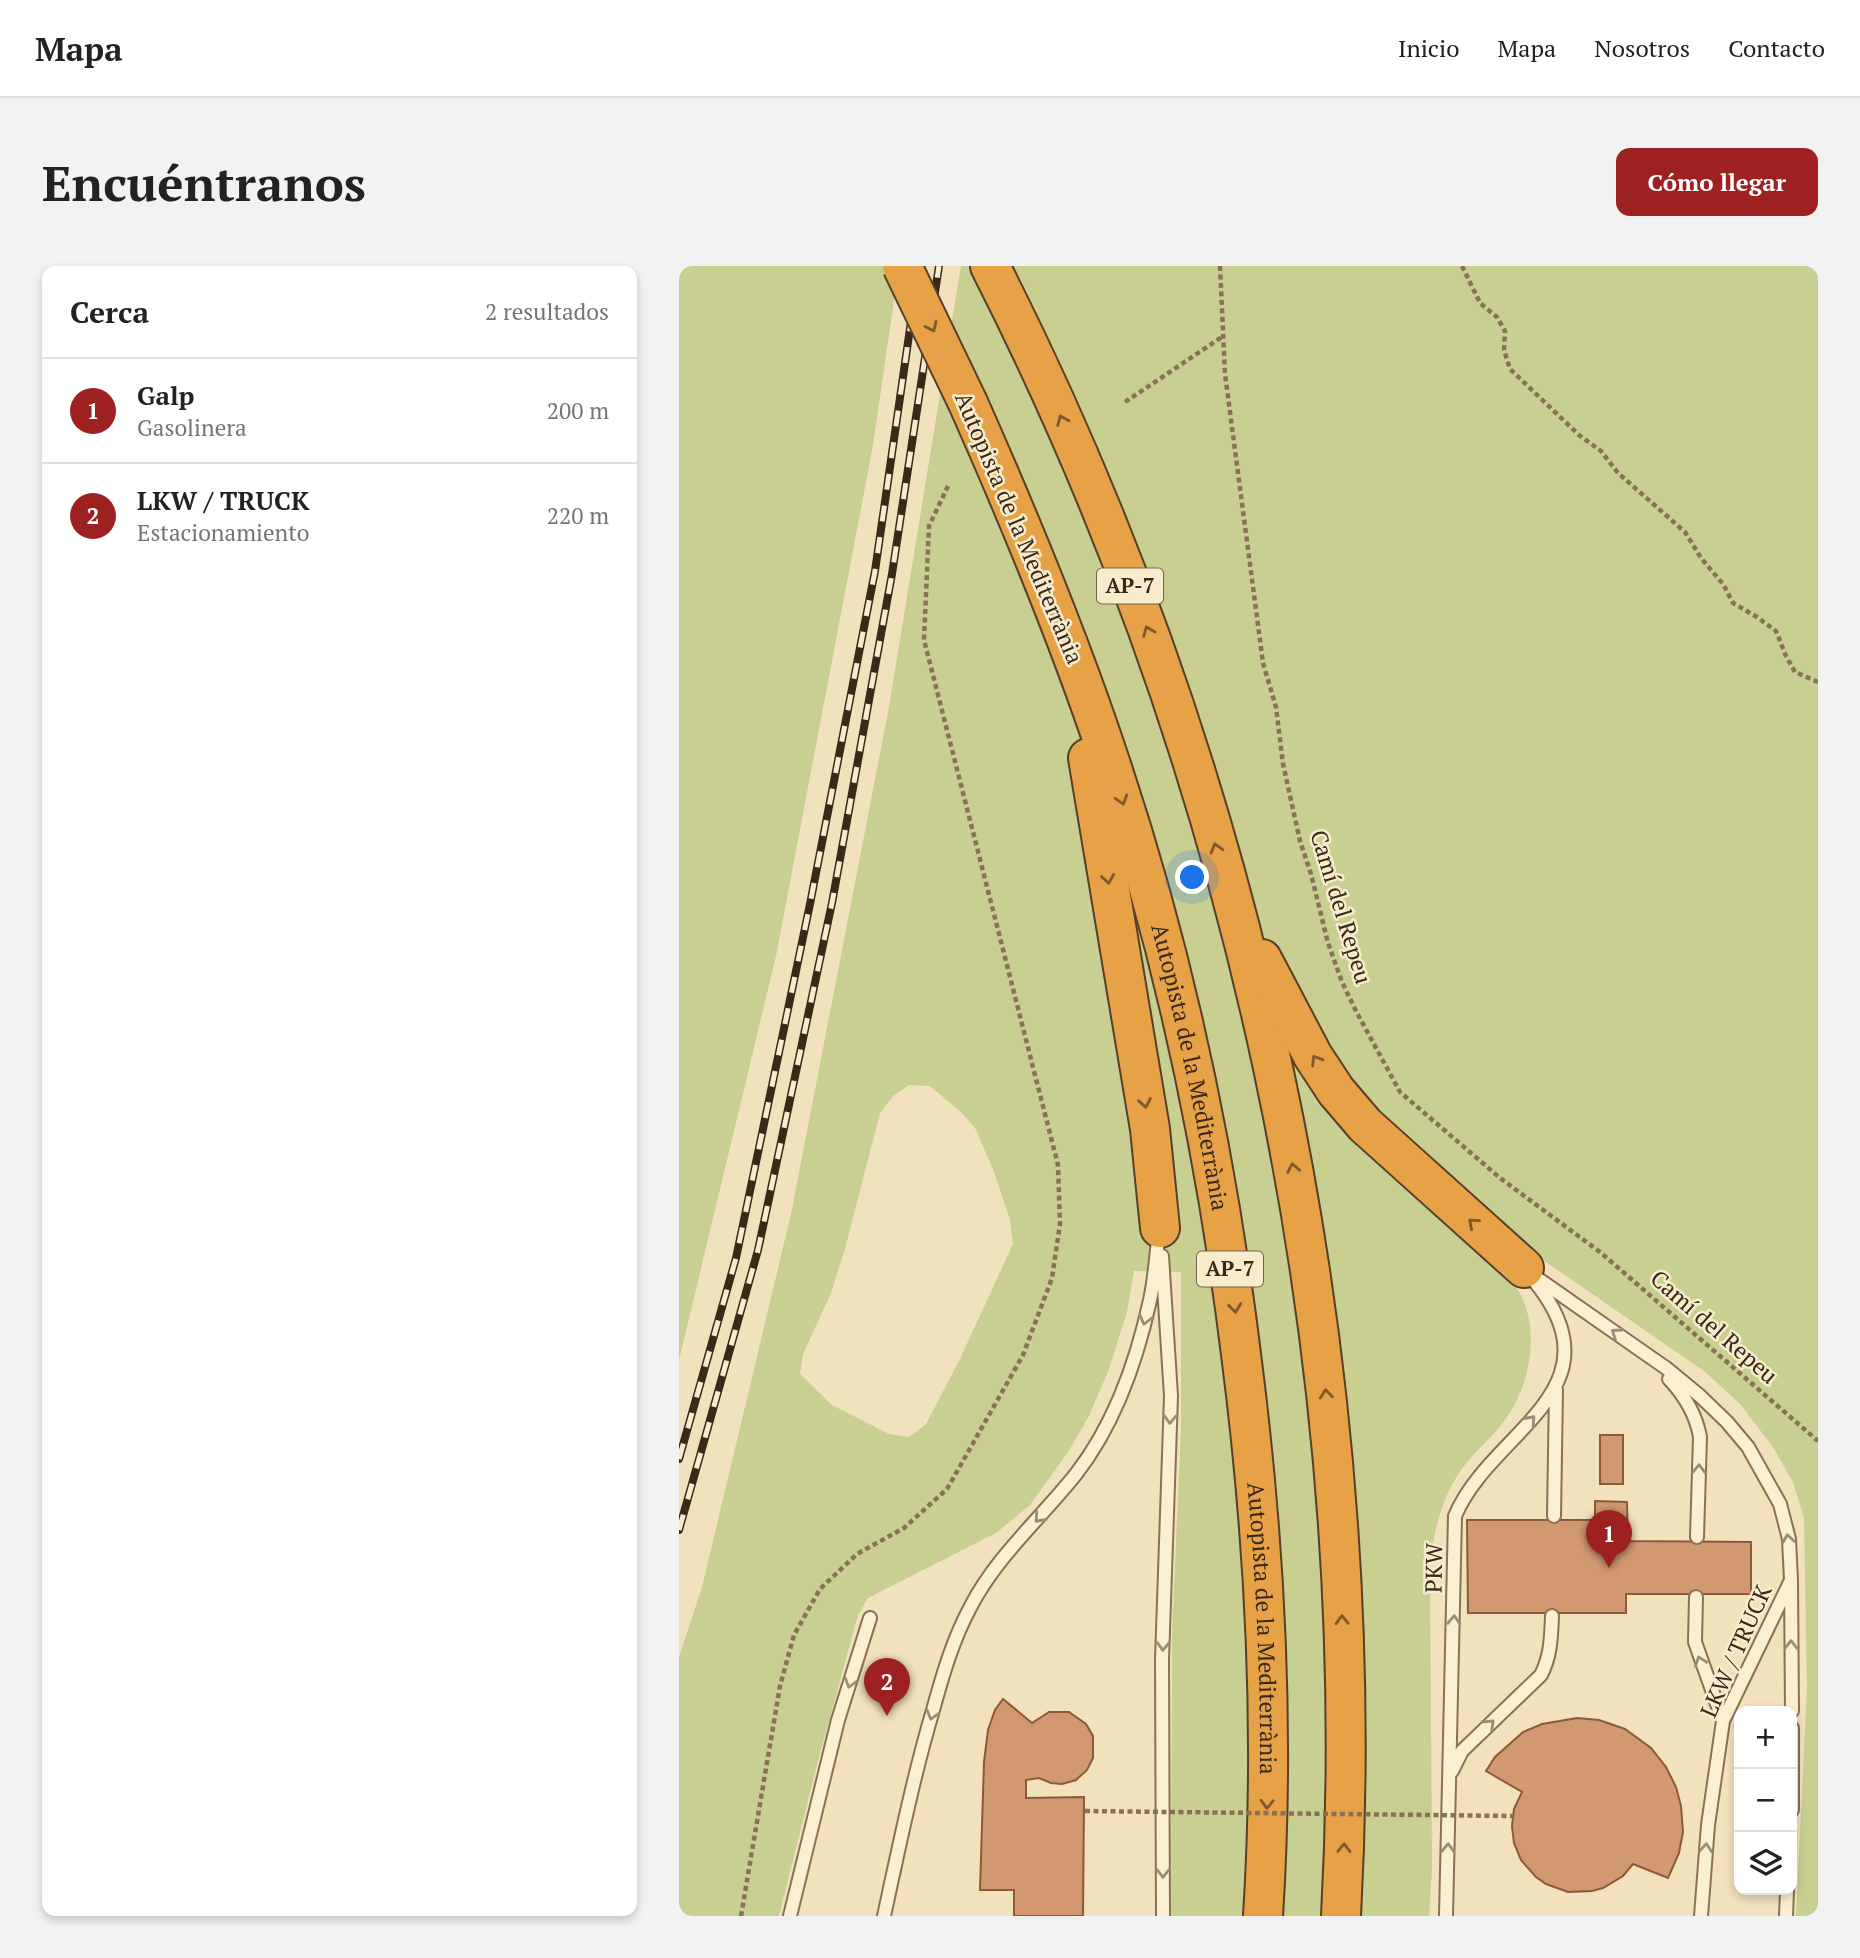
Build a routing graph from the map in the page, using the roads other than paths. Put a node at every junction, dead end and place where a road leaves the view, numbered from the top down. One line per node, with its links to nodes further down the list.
1 (901, 266): 3 (highway, Autopista de la Mediterrània / AP-7, one-way to 3, bridge)
2 (991, 269): 4 (highway, AP-7, one-way to 2)
3 (1069, 642): 5 (highway, one-way to 5); 22 (highway, Autopista de la Mediterrània / AP-7, one-way to 22)
4 (1234, 914): 6 (highway, one-way to 4); 23 (highway, AP-7, one-way to 4)
5 (1160, 1228): 20 (lane, one-way to 20); 21 (lane, one-way to 21)
6 (1524, 1268): 7 (lane, LKW / TRUCK, one-way to 6); 8 (lane, PKW)
7 (1648, 1355): 10 (lane, one-way to 7); 11 (lane, LKW / TRUCK, one-way to 7)
8 (1556, 1389): 9 (lane); 17 (lane, PKW, one-way to 8)
9 (1554, 1516)
10 (1697, 1537)
11 (1791, 1580): 15 (lane, one-way to 11); 16 (lane, LKW / TRUCK)
12 (1696, 1597): 16 (lane, one-way to 12)
13 (1552, 1616): 17 (lane, one-way to 13)
14 (870, 1618): 19 (lane, one-way to 19)
15 (1792, 1706)
16 (1723, 1721): 25 (lane, LKW / TRUCK, one-way to 16)
17 (1450, 1777): 24 (lane, PKW, one-way to 17)
18 (1787, 1895): 26 (lane)
19 (790, 1916)
20 (884, 1916)
21 (1163, 1916)
22 (1263, 1916)
23 (1341, 1916)
24 (1446, 1916)
25 (1701, 1916)
26 (1786, 1916)

